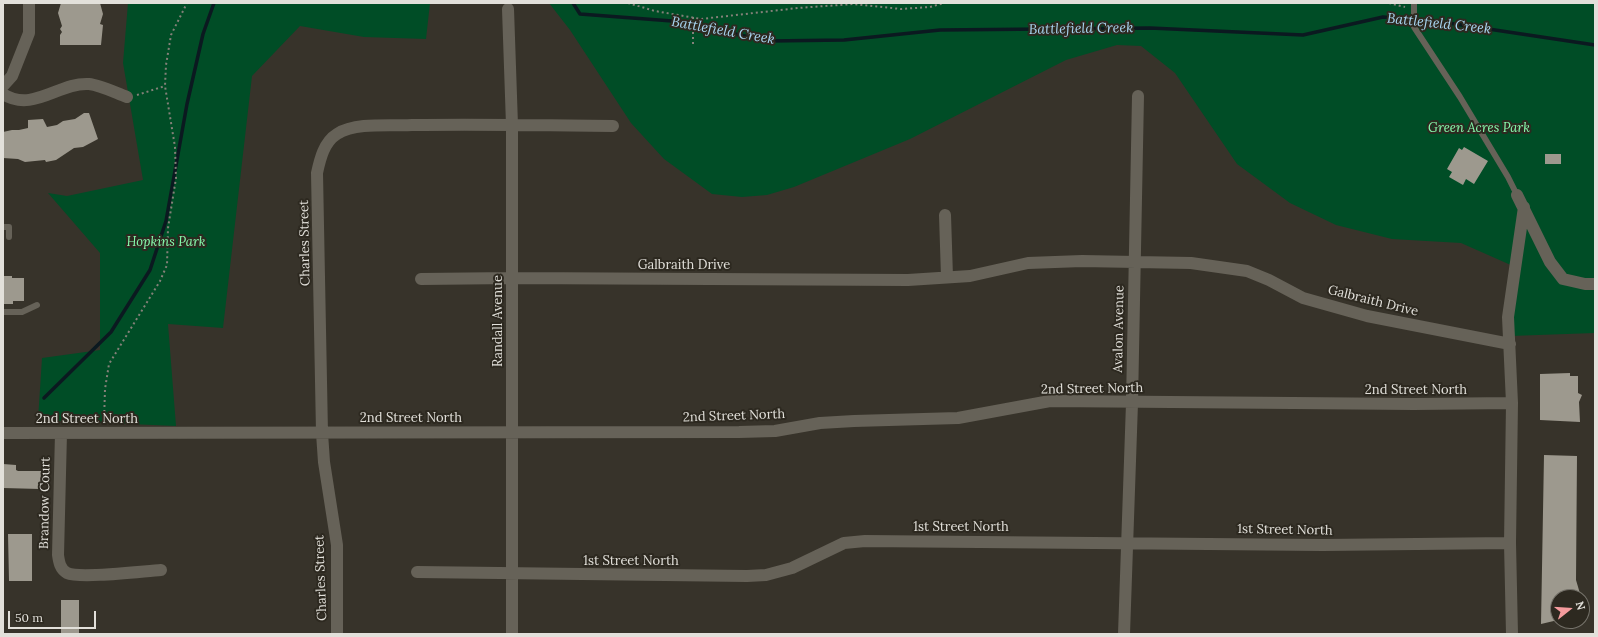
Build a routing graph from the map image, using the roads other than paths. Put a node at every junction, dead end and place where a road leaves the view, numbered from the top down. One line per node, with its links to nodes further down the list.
1 (29, 3): 4 (street)
2 (1414, 8): 10 (lane)
3 (508, 9): 8 (street, Randall Avenue)
4 (3, 86)
5 (3, 94): 7 (street)
6 (1138, 96): 15 (street, Avalon Avenue)
7 (127, 97)
8 (512, 125): 9 (street, Charles Street); 17 (street, Randall Avenue); 28 (street, Charles Street)
9 (613, 126)
10 (1517, 195): 11 (street)
11 (1524, 207): 19 (street); 22 (street)
12 (946, 215): 16 (street)
13 (3, 227): 14 (lane)
14 (9, 237)
15 (1134, 262): 16 (street, Galbraith Drive); 22 (street, Galbraith Drive); 23 (street, Avalon Avenue)
16 (947, 277): 17 (street, Galbraith Drive)
17 (512, 278): 18 (street, Galbraith Drive); 25 (street, Randall Avenue)
18 (421, 279)
19 (1595, 284)
20 (37, 305): 21 (lane)
21 (3, 312)
22 (1510, 344): 24 (street)
23 (1132, 402): 24 (street, 2nd Street North); 25 (street, 2nd Street North); 29 (street, Avalon Avenue)
24 (1512, 403): 30 (street)
25 (512, 432): 28 (street, 2nd Street North); 33 (street, Randall Avenue)
26 (3, 433): 27 (street, 2nd Street North)
27 (61, 433): 28 (street, 2nd Street North); 31 (street, Brandow Court)
28 (322, 433): 34 (street, Charles Street)
29 (1126, 542): 30 (street, 1st Street North); 33 (street, 1st Street North); 36 (street, Avalon Avenue)
30 (1510, 543): 37 (street)
31 (161, 570)
32 (417, 572): 33 (street, 1st Street North)
33 (512, 574): 35 (street, Randall Avenue)
34 (337, 634)
35 (512, 634)
36 (1124, 634)
37 (1512, 634)

